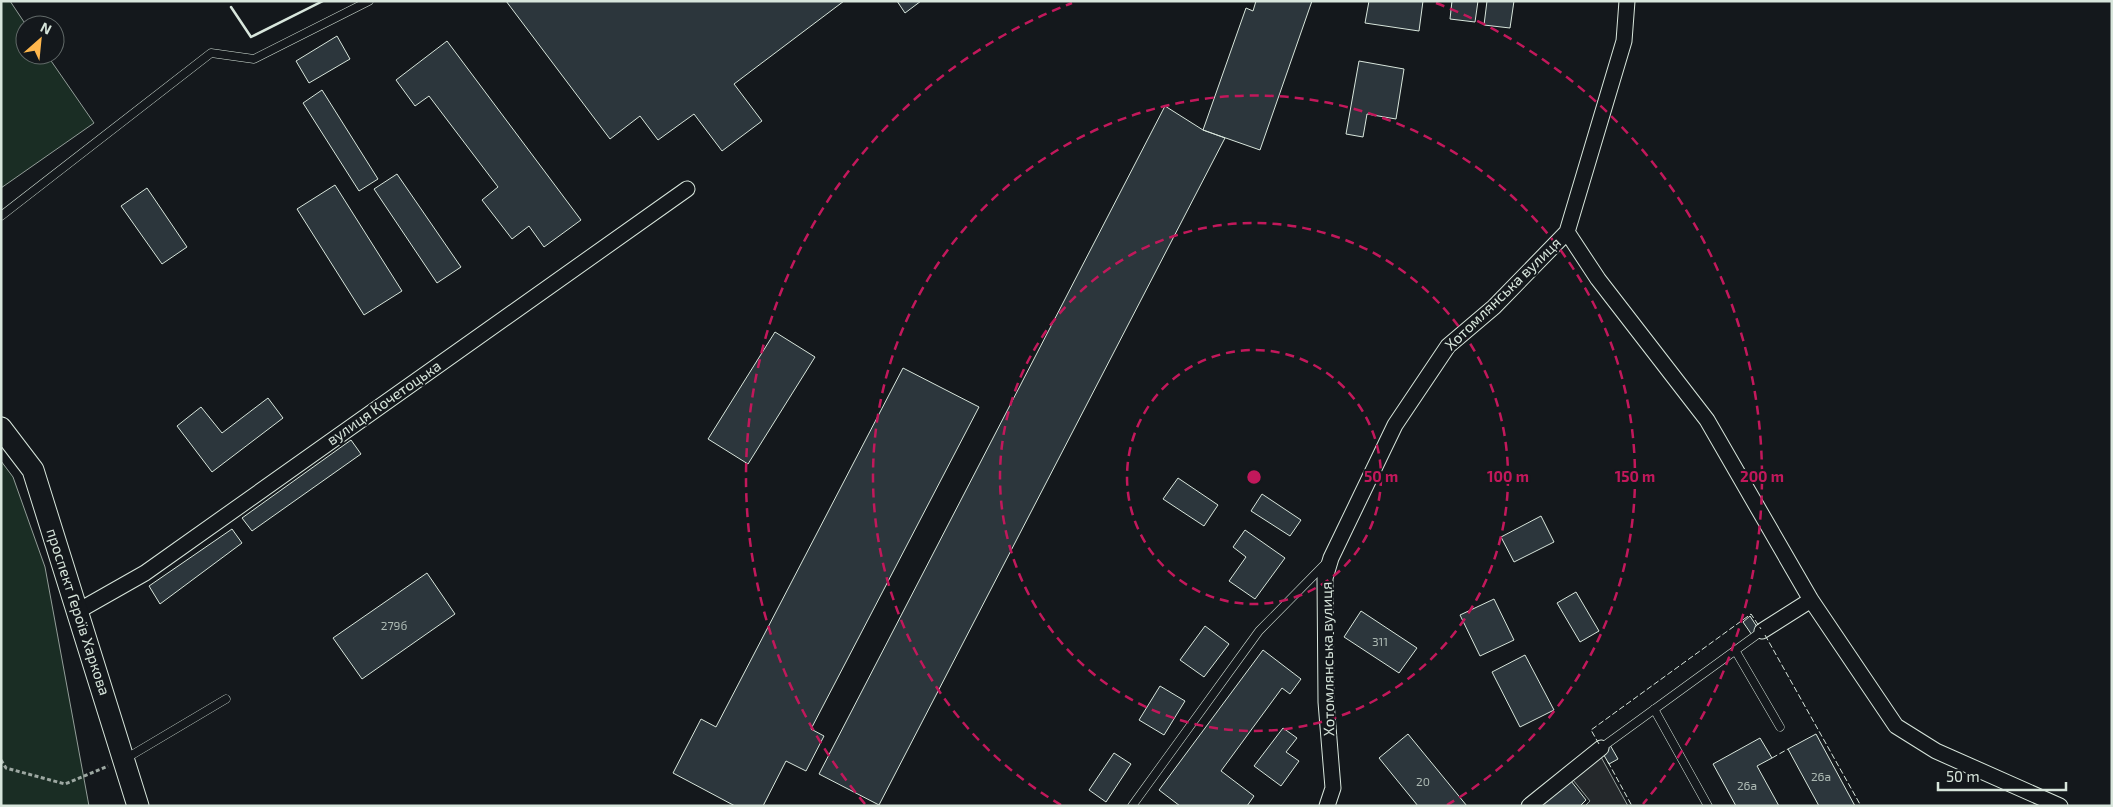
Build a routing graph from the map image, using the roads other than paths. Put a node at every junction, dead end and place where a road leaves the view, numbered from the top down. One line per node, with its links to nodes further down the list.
1 (369, 1): 4 (lane)
2 (1627, 1): 5 (street, Хотомлянська вулиця)
3 (687, 189): 9 (street, вулиця Кочетоцька)
4 (1, 216)
5 (1567, 232): 7 (street, Хотомлянська вулиця); 8 (street)
6 (1, 428): 9 (street, проспект Героїв Харкова)
7 (1331, 558): 18 (lane); 19 (street, Хотомлянська вулиця)
8 (1811, 600): 10 (street); 22 (street)
9 (78, 610): 16 (street, проспект Героїв Харкова)
10 (1762, 631): 11 (lane)
11 (1735, 650): 13 (lane); 14 (lane)
12 (226, 699): 16 (lane)
13 (1654, 709): 15 (lane); 21 (lane)
14 (1780, 727)
15 (1600, 748): 20 (street)
16 (125, 759): 17 (street, проспект Героїв Харкова)
17 (138, 806)
18 (1132, 806)
19 (1327, 806)
20 (1529, 806)
21 (1708, 806)
22 (2060, 806)

